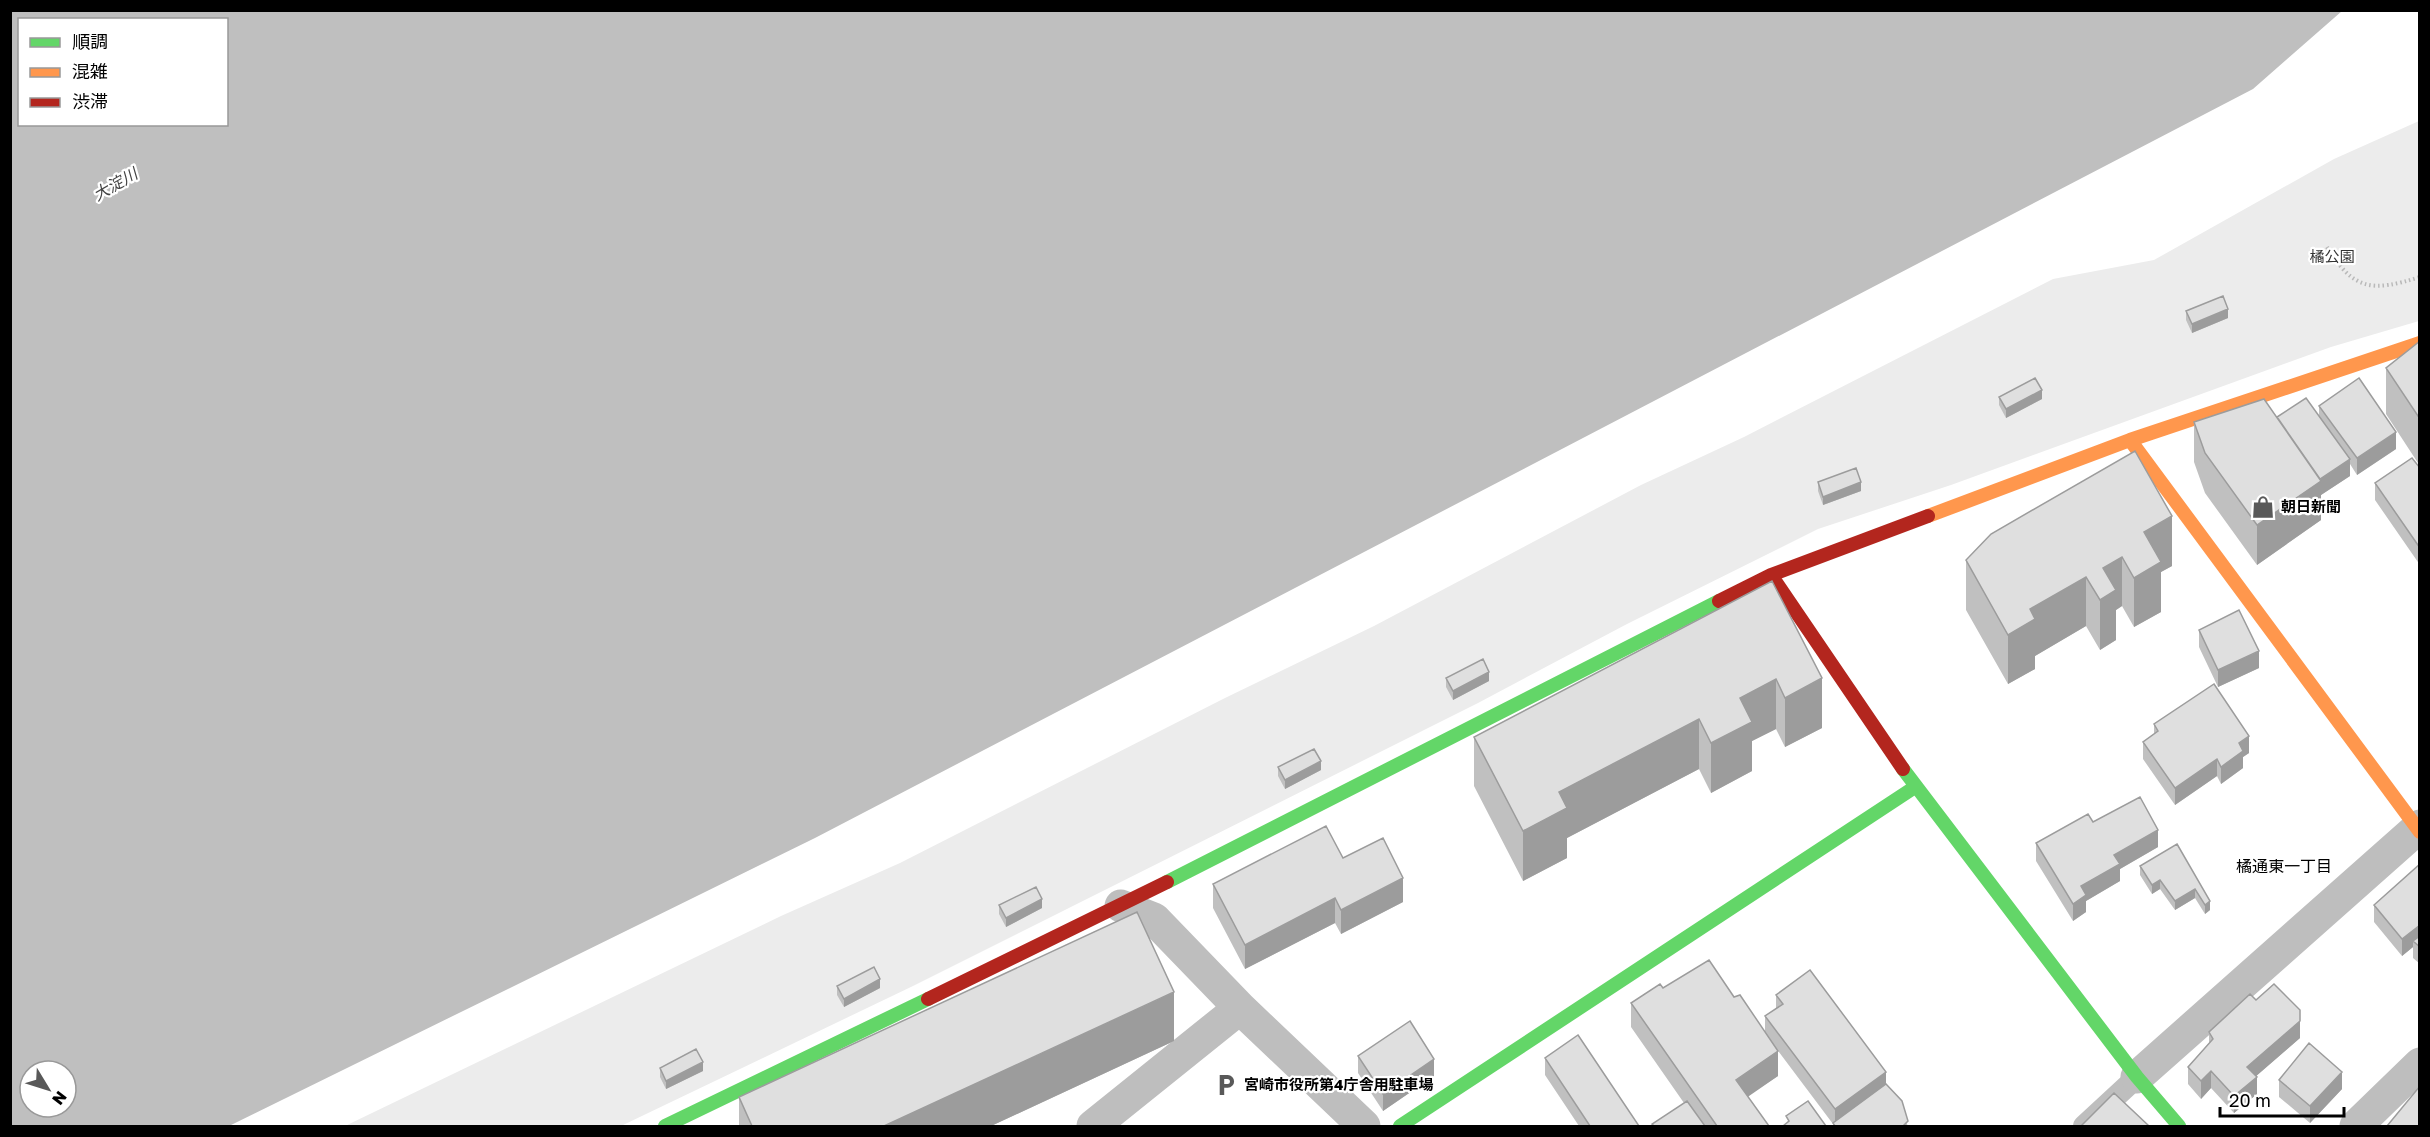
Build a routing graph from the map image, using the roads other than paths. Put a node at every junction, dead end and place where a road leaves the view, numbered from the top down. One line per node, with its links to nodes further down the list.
1 (2420, 344): 2 (street)
2 (2130, 440): 3 (street); 5 (street)
3 (1771, 575): 4 (street); 6 (street)
4 (1915, 787): 9 (street); 13 (street)
5 (2418, 829): 9 (street)
6 (1121, 906): 7 (street); 10 (street)
7 (1240, 1008): 11 (street); 12 (street)
8 (2420, 1064): 16 (street)
9 (2137, 1077): 14 (lane); 15 (street)
10 (665, 1126)
11 (1093, 1126)
12 (1364, 1126)
13 (1400, 1126)
14 (2084, 1126)
15 (2179, 1126)
16 (2356, 1126)

